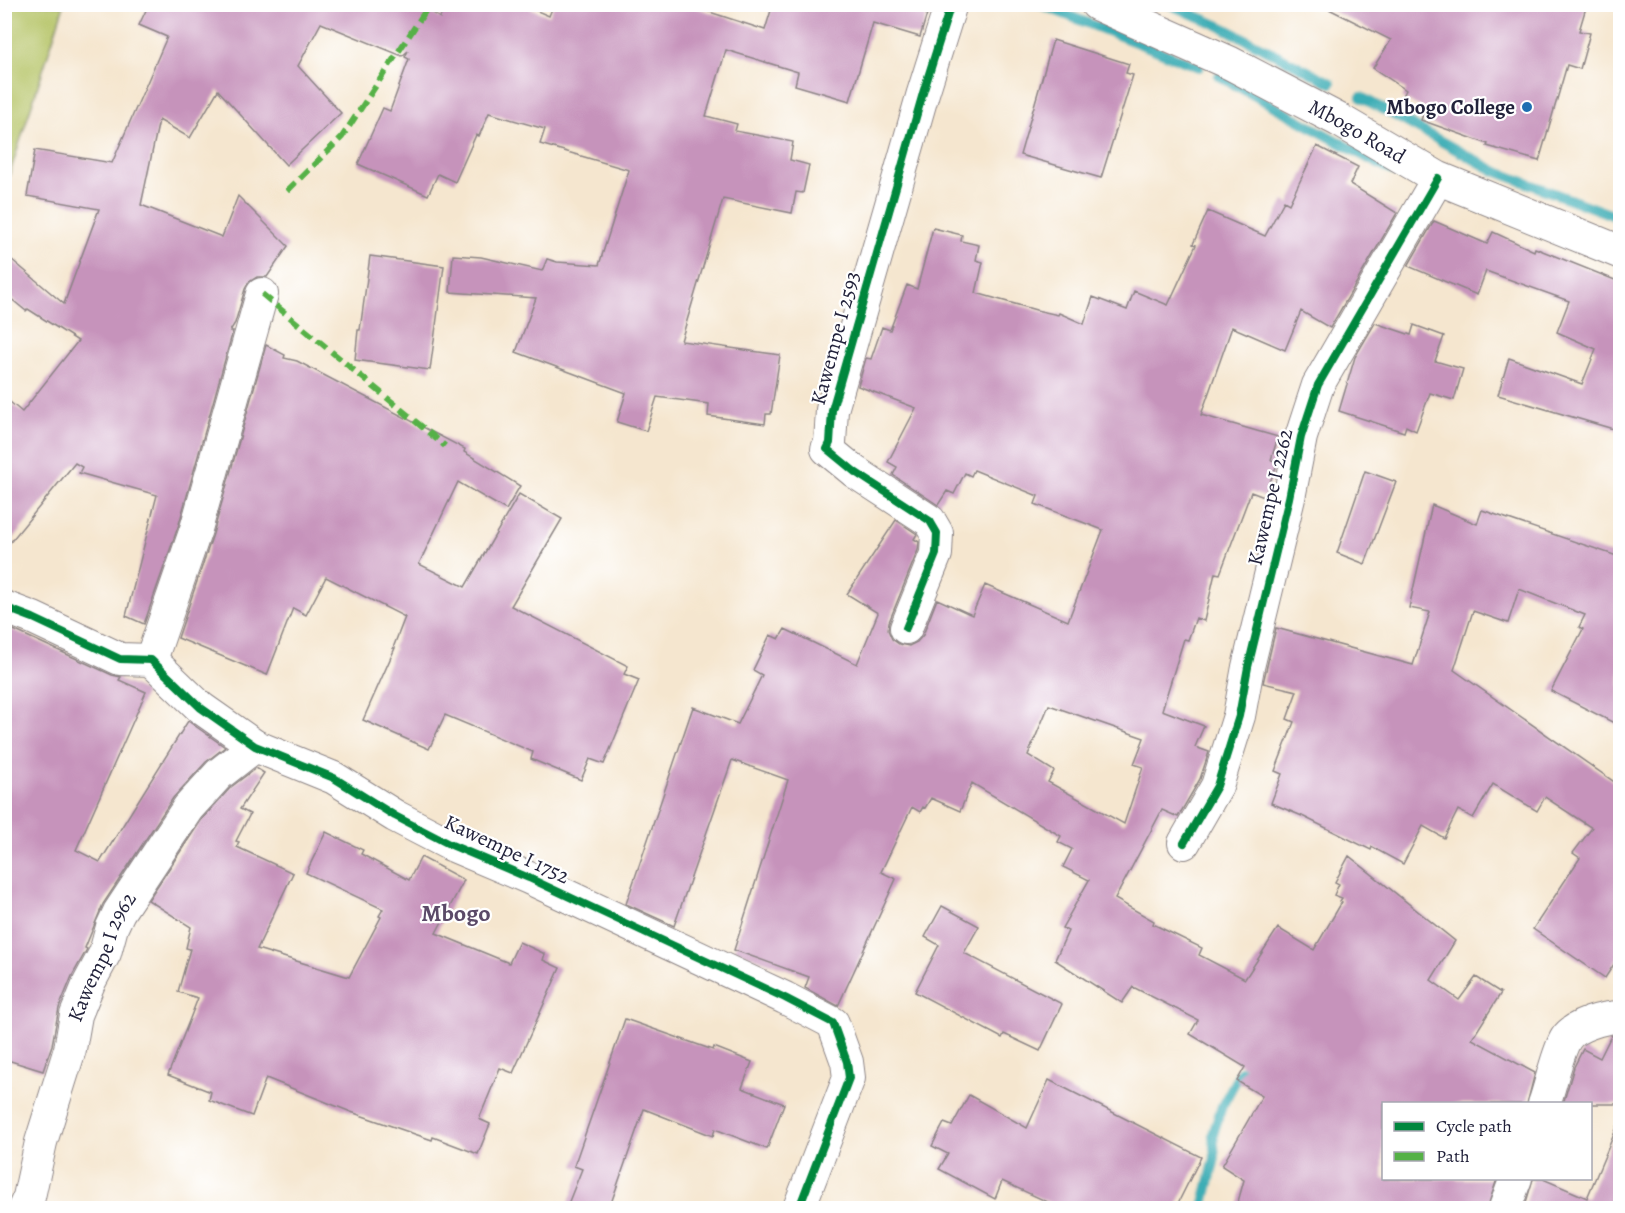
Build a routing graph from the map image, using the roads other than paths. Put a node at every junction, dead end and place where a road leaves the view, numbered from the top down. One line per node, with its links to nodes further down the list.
1 (951, 4): 7 (street, Kawempe I 2593)
2 (1096, 4): 3 (street, Mbogo Road)
3 (1438, 178): 4 (street, Mbogo Road); 10 (street, Kawempe I 2262)
4 (1620, 252)
5 (262, 294): 8 (street)
6 (4, 608): 8 (street)
7 (906, 628)
8 (151, 660): 9 (street, Kawempe I 1752)
9 (255, 746): 14 (street, Kawempe I 2962); 15 (street, Kawempe I 1752)
10 (1184, 843)
11 (1620, 1017): 12 (street)
12 (1545, 1102)
13 (1516, 1180): 16 (street)
14 (24, 1209)
15 (799, 1209)
16 (1505, 1209)

